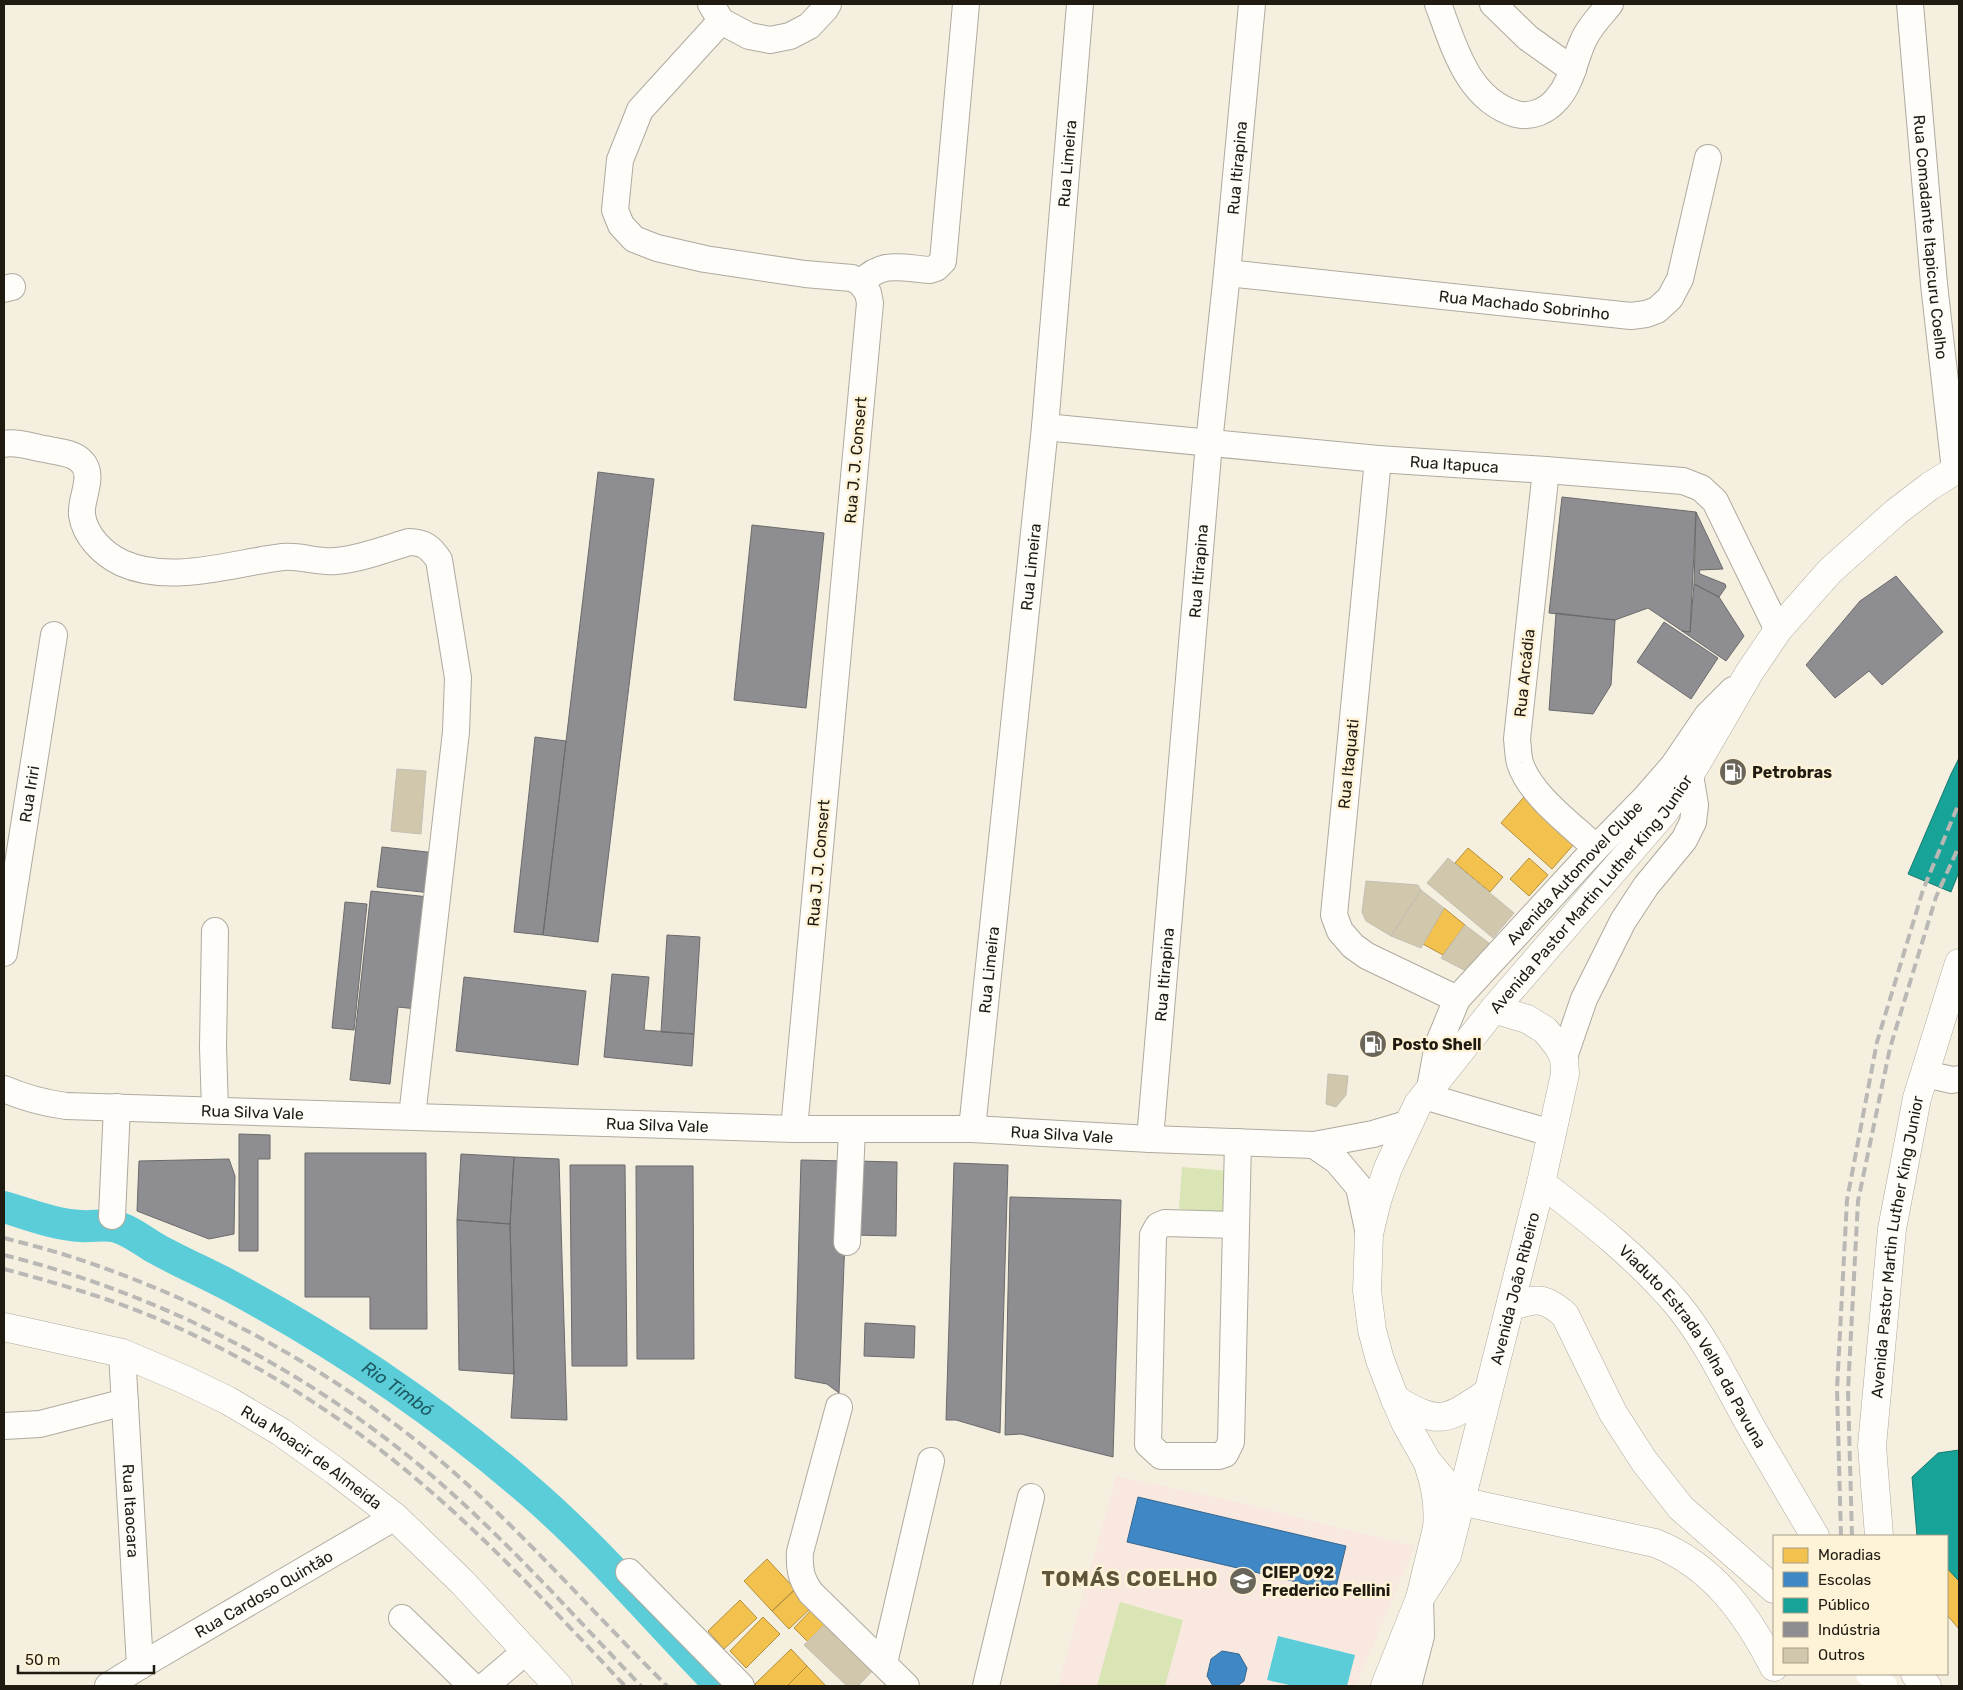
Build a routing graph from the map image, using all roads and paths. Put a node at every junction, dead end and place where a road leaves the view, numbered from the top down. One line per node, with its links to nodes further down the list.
1 (828, 4): 9 (street)
2 (966, 4): 13 (street)
3 (1080, 4): 14 (street, Rua Limeira)
4 (1252, 4): 12 (street, Rua Itirapina)
5 (1438, 4): 10 (street)
6 (1493, 4): 10 (street)
7 (1610, 4): 10 (street)
8 (1910, 4): 18 (street, Rua Comadante Itapicuru Coelho)
9 (716, 12): 13 (street)
10 (1573, 70)
11 (1708, 158): 12 (street, Rua Machado Sobrinho)
12 (1227, 273): 16 (street, Rua Itirapina)
13 (861, 283): 40 (street, Rua J. J. Consert)
14 (1045, 427): 16 (street, Rua Itapuca); 42 (street, Rua Limeira)
15 (9, 443): 38 (street)
16 (1209, 443): 17 (street, Rua Itapuca); 44 (street, Rua Itirapina)
17 (1378, 459): 19 (street, Rua Itapuca); 29 (street, Rua Itaquati)
18 (1957, 469): 20 (main road, Avenida Pastor Martin Luther King Junior)
19 (1546, 470): 20 (street, Rua Itapuca); 24 (street, Rua Arcádia)
20 (1778, 630): 22 (main road, Avenida Pastor Martin Luther King Junior)
21 (54, 635): 25 (street, Rua Iriri)
22 (1749, 673): 23 (main road, Avenida Pastor Martin Luther King Junior); 24 (street, Avenida Automovel Clube)
23 (1690, 775): 30 (main road, Avenida Pastor Martin Luther King Junior); 31 (street)
24 (1596, 848): 29 (street, Avenida Automovel Clube)
25 (11, 869): 27 (street, Rua Iriri)
26 (216, 931): 37 (street)
27 (4, 953)
28 (1957, 977): 32 (main road, Avenida Pastor Martin Luther King Junior)
29 (1457, 999): 35 (street, Avenida Automovel Clube)
30 (1494, 1009): 31 (main road); 35 (main road, Avenida Pastor Martin Luther King Junior)
31 (1564, 1057): 43 (main road, Avenida João Ribeiro)
32 (1925, 1074): 33 (street); 66 (main road, Avenida Pastor Martin Luther King Junior)
33 (1959, 1079)
34 (4, 1089): 36 (street, Rua Silva Vale)
35 (1427, 1092): 39 (main road, Avenida Pastor Martin Luther King Junior); 43 (street)
36 (118, 1107): 37 (street, Rua Silva Vale); 48 (street)
37 (215, 1110): 38 (street, Rua Silva Vale)
38 (412, 1116): 40 (street, Rua Silva Vale)
39 (1407, 1124): 46 (street, Rua Silva Vale); 50 (main road, Avenida Pastor Martin Luther King Junior)
40 (794, 1129): 41 (street, Rua Silva Vale)
41 (852, 1129): 42 (street, Rua Silva Vale); 51 (street)
42 (972, 1129): 44 (street, Rua Silva Vale)
43 (1551, 1133): 47 (main road, Avenida João Ribeiro)
44 (1150, 1139): 45 (street, Rua Silva Vale)
45 (1238, 1142): 46 (street, Rua Silva Vale); 49 (street)
46 (1314, 1145): 50 (street)
47 (1541, 1183): 52 (main road, Avenida João Ribeiro); 65 (main road, Viaduto Estrada Velha da Pavuna)
48 (112, 1216)
49 (1235, 1225): 49 (street)
50 (1368, 1234): 56 (main road, Avenida Pastor Martin Luther King Junior)
51 (847, 1242)
52 (1510, 1307): 55 (main road, Avenida João Ribeiro); 68 (main road)
53 (4, 1327): 54 (main road, Rua Moacir de Almeida)
54 (122, 1353): 57 (street, Rua Itaocara); 64 (main road, Rua Moacir de Almeida)
55 (1487, 1393): 56 (main road); 63 (main road, Avenida João Ribeiro)
56 (1395, 1399): 61 (main road, Avenida Pastor Martin Luther King Junior)
57 (125, 1402): 59 (street); 74 (street, Rua Itaocara)
58 (839, 1408): 72 (street)
59 (4, 1426)
60 (931, 1460): 72 (street)
61 (1427, 1461): 63 (main road, Avenida Pastor Martin Luther King Junior); 69 (main road, Avenida João Ribeiro)
62 (1031, 1496): 83 (street)
63 (1460, 1501): 69 (main road, Avenida João Ribeiro); 73 (main road)
64 (395, 1517): 71 (main road, Rua Moacir de Almeida); 74 (street, Rua Cardoso Quintão)
65 (1814, 1535)
66 (1879, 1535)
67 (629, 1572): 81 (street)
68 (1773, 1588)
69 (1420, 1598): 84 (main road, Avenida João Ribeiro); 85 (street, Avenida João Ribeiro)
70 (402, 1618): 78 (street)
71 (526, 1651): 79 (street); 80 (main road, Rua Moacir de Almeida)
72 (884, 1663): 82 (street)
73 (1773, 1665)
74 (140, 1666): 77 (street, Rua Cardoso Quintão)
75 (1871, 1675): 86 (main road, bridge)
76 (1916, 1675): 87 (main road)
77 (108, 1686)
78 (472, 1686)
79 (485, 1686)
80 (558, 1686)
81 (741, 1686)
82 (906, 1686)
83 (986, 1686)
84 (1385, 1686)
85 (1408, 1686)
86 (1883, 1686)
87 (1927, 1686)

